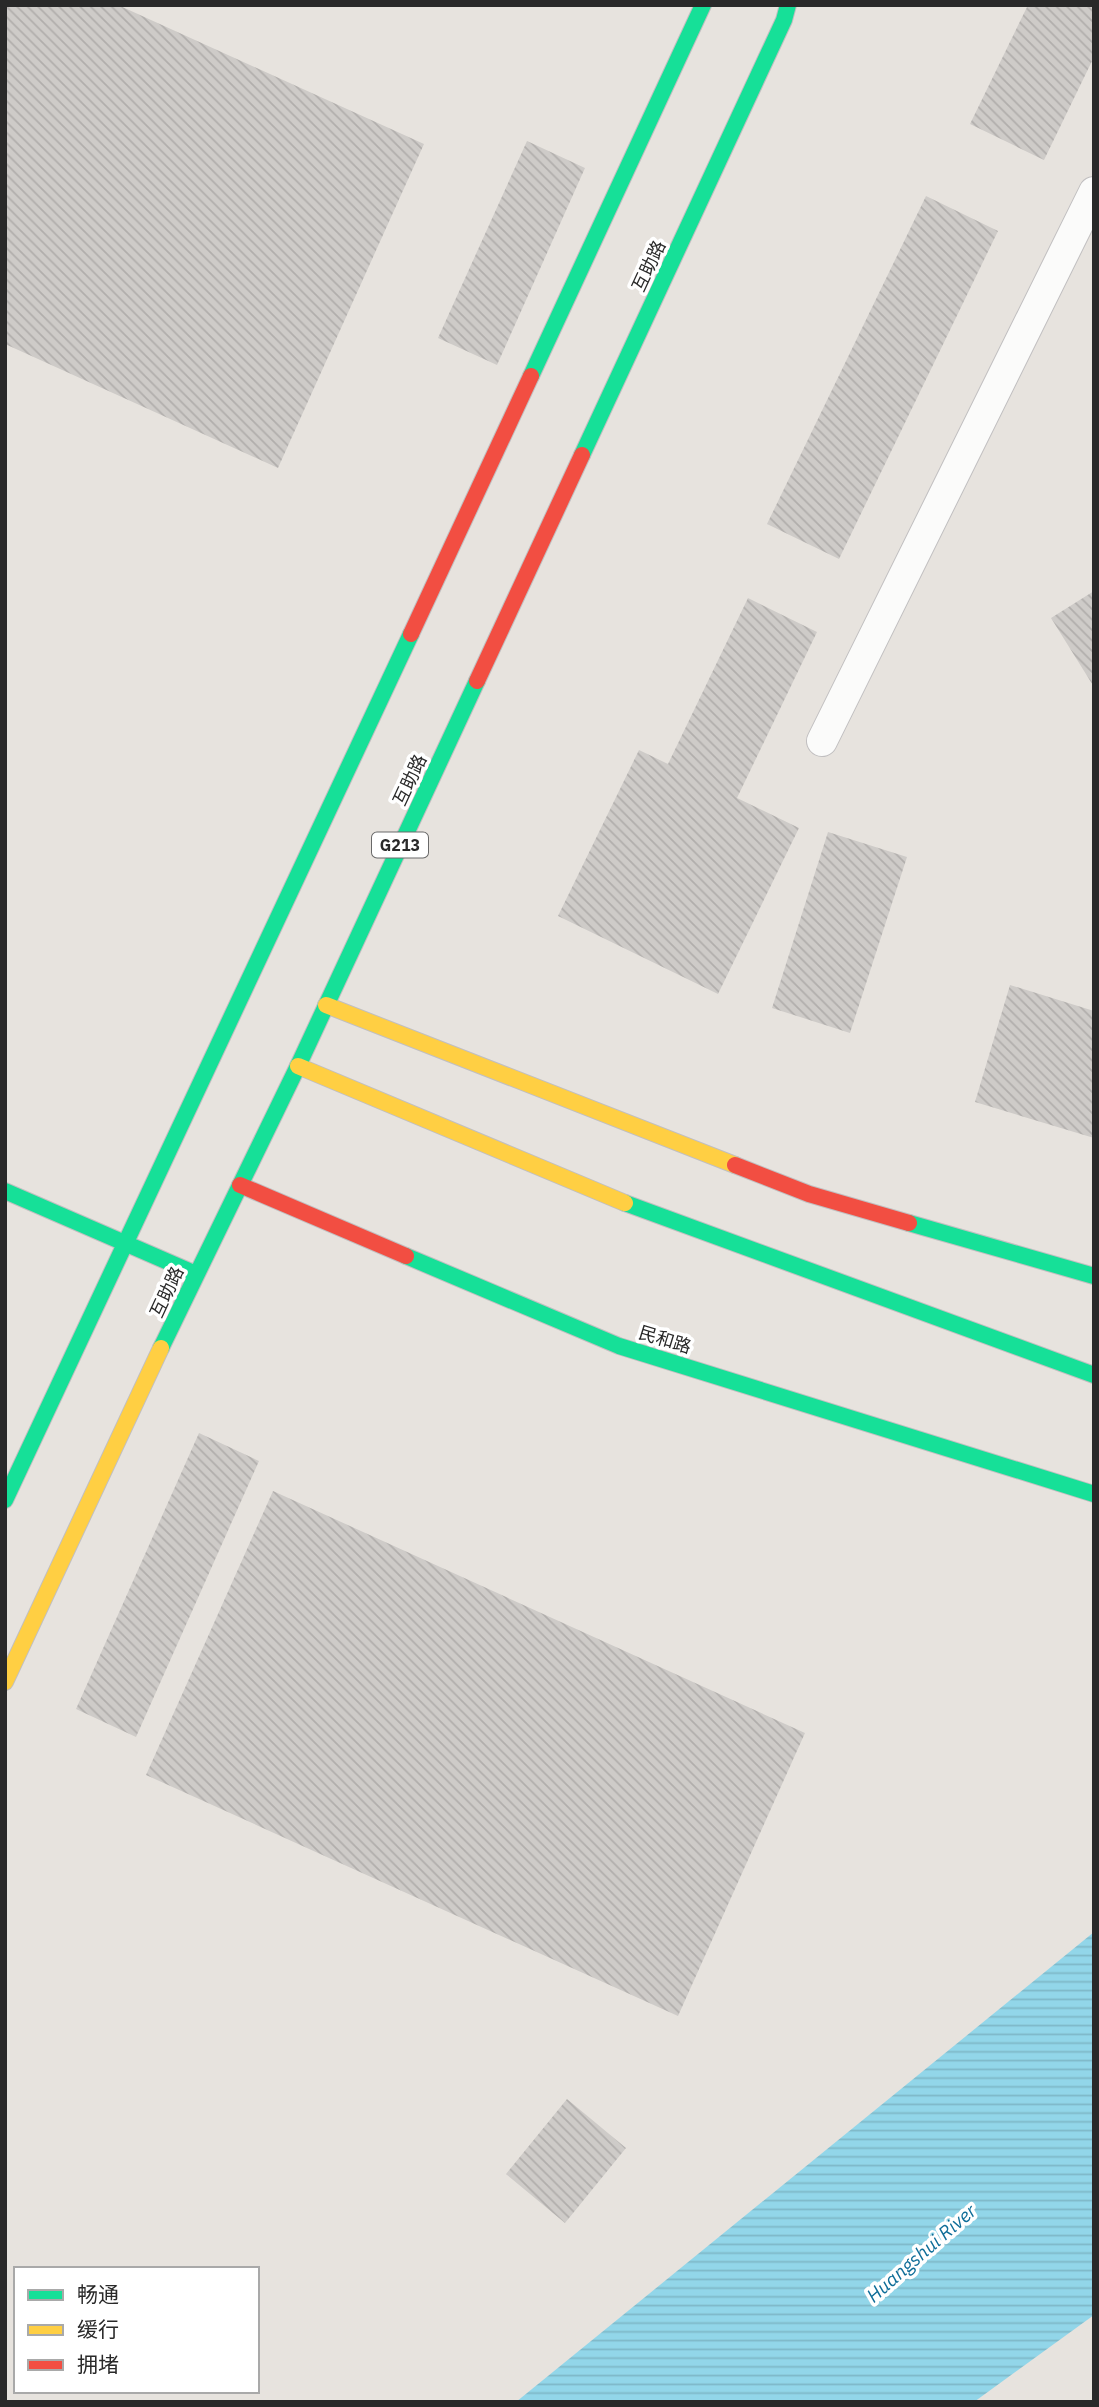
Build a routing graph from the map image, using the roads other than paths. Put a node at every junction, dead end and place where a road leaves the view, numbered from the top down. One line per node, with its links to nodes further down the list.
1 (703, 5): 9 (main road)
2 (788, 5): 5 (main road, 互助路 / G213)
3 (1094, 192): 4 (street)
4 (822, 741)
5 (326, 1005): 6 (main road, 互助路 / G213); 11 (main road)
6 (298, 1066): 7 (main road, 互助路 / G213); 12 (main road)
7 (240, 1185): 10 (main road, 互助路 / G213); 13 (main road, 民和路)
8 (5, 1191): 9 (main road)
9 (126, 1244): 10 (main road); 14 (main road)
10 (196, 1274): 15 (main road, 互助路 / G213)
11 (1094, 1276)
12 (1094, 1375)
13 (1094, 1494)
14 (5, 1500)
15 (5, 1682)

